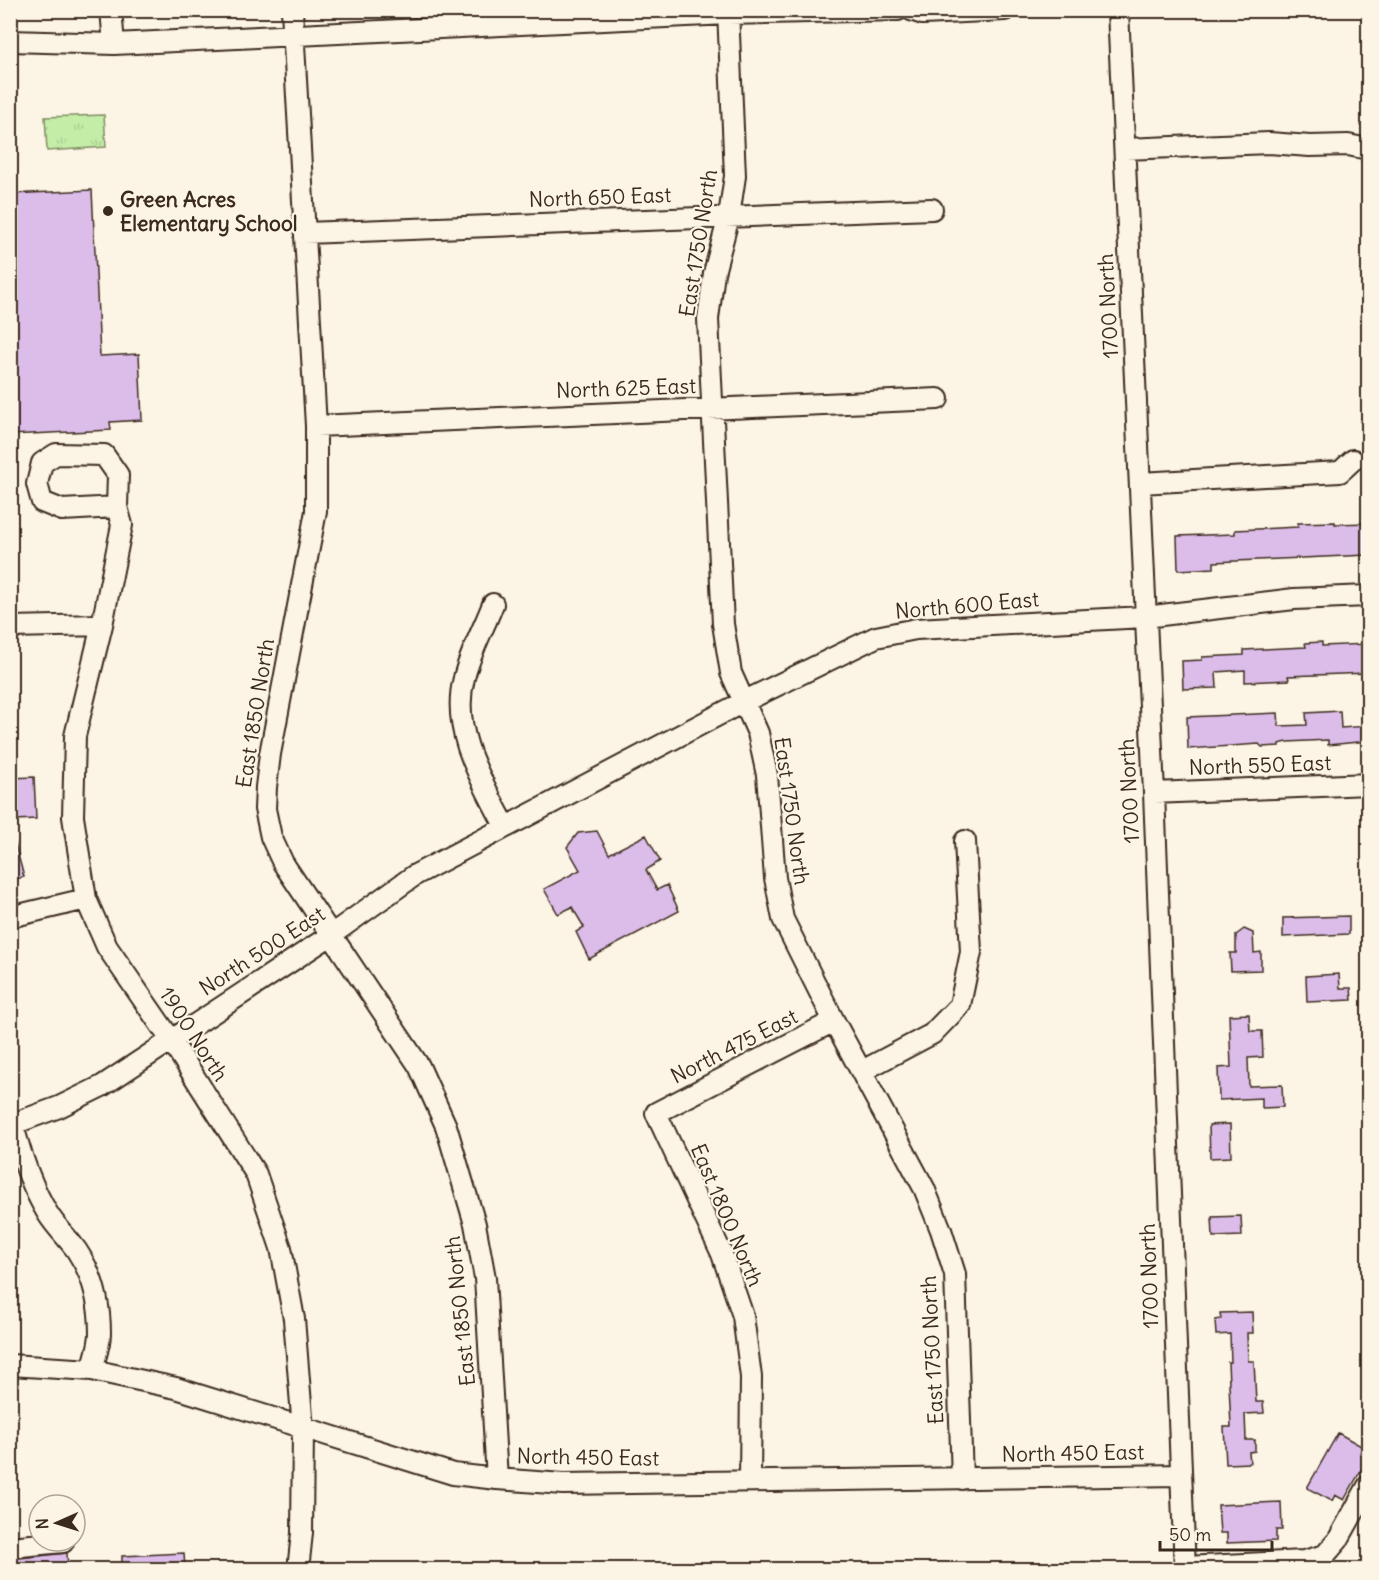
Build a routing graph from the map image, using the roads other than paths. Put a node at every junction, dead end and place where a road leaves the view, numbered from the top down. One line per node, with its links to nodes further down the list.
1 (111, 10): 10 (street)
2 (292, 10): 8 (street, East 1850 North)
3 (898, 10): 7 (street)
4 (911, 10): 5 (street)
5 (1005, 10)
6 (1118, 10): 11 (street, 1700 North)
7 (728, 12): 8 (street); 14 (street, East 1750 North)
8 (295, 35): 10 (street); 15 (street, East 1850 North)
9 (10, 41): 10 (street)
10 (114, 44)
11 (1125, 149): 12 (street); 20 (street, 1700 North)
12 (1368, 149)
13 (932, 209): 14 (street, North 650 East)
14 (729, 216): 15 (street, North 650 East); 17 (street, East 1750 North)
15 (305, 233): 18 (street, East 1850 North)
16 (938, 399): 17 (street, North 625 East)
17 (713, 409): 18 (street, North 625 East); 27 (street, East 1750 North)
18 (316, 426): 34 (street, East 1850 North)
19 (1353, 460): 20 (street)
20 (1140, 483): 24 (street, 1700 North)
21 (120, 516): 25 (street, 1900 North)
22 (1368, 596): 24 (street, North 600 East)
23 (493, 604): 30 (street)
24 (1145, 617): 27 (street, North 600 East); 29 (street, 1700 North)
25 (102, 625): 26 (street); 32 (street, 1900 North)
26 (10, 627)
27 (745, 701): 30 (street, North 600 East); 35 (street, East 1750 North)
28 (1368, 784): 29 (street, North 550 East)
29 (1154, 793): 43 (street, 1700 North)
30 (506, 826): 34 (street, North 500 East)
31 (965, 841): 37 (street)
32 (86, 899): 33 (street); 36 (street, 1900 North)
33 (10, 917)
34 (331, 935): 36 (street, North 500 East); 44 (street, East 1850 North)
35 (834, 1021): 37 (street, East 1750 North); 38 (street, North 475 East)
36 (171, 1040): 39 (street, North 500 East); 42 (street, 1900 North)
37 (862, 1071): 45 (street, East 1750 North)
38 (656, 1113): 46 (street, East 1800 North)
39 (12, 1125): 41 (street)
40 (10, 1365): 41 (street, North 450 East)
41 (92, 1370): 42 (street, North 450 East)
42 (303, 1429): 44 (street, North 450 East); 51 (street, 1900 North)
43 (1181, 1476): 45 (street, North 450 East); 50 (street, 1700 North)
44 (497, 1479): 46 (street, North 450 East)
45 (962, 1479): 46 (street, North 450 East)
46 (750, 1481)
47 (1368, 1486): 50 (street)
48 (27, 1545): 49 (street)
49 (10, 1547)
50 (1185, 1568)
51 (298, 1569)

